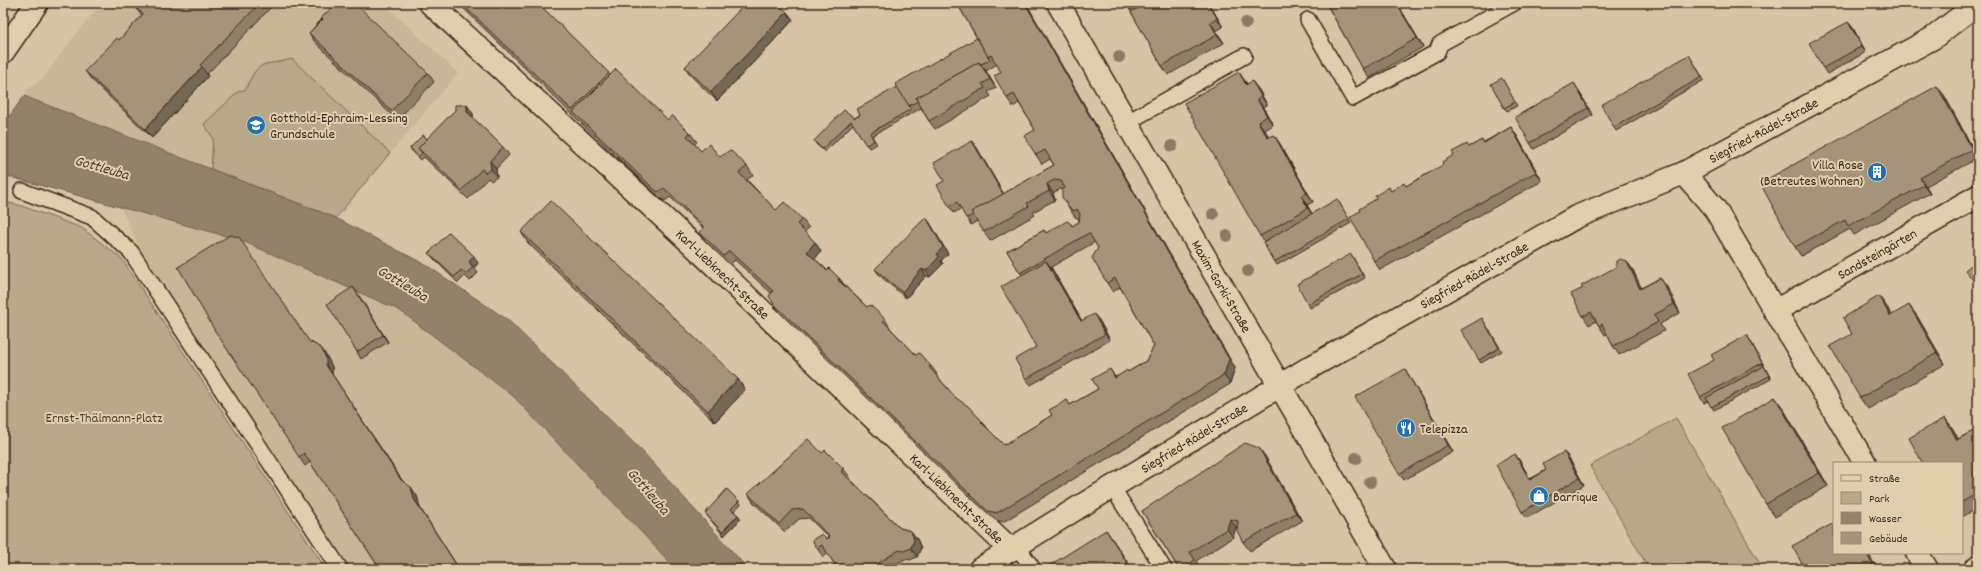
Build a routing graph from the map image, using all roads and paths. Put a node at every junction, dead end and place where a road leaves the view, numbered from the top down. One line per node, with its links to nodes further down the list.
1 (37, 3): 7 (street)
2 (430, 3): 17 (street, Karl-Liebknecht-Straße)
3 (1058, 3): 9 (street, Maxim-Gorki-Straße)
4 (1514, 3): 6 (lane)
5 (1976, 9): 10 (street, Siegfried-Rädel-Straße)
6 (1308, 20)
7 (6, 42)
8 (1244, 56): 9 (lane)
9 (1126, 123): 14 (street, Maxim-Gorki-Straße)
10 (1684, 173): 13 (street); 14 (street, Siegfried-Rädel-Straße)
11 (22, 191): 20 (lane)
12 (1978, 196): 13 (street, Sandsteingärten)
13 (1775, 311): 15 (street)
14 (1280, 384): 16 (street, Siegfried-Rädel-Straße); 24 (street, Maxim-Gorki-Straße)
15 (1864, 462)
16 (1112, 487): 17 (street, Siegfried-Rädel-Straße); 23 (lane)
17 (1014, 548): 21 (street, Siegfried-Rädel-Straße); 22 (lane)
18 (1918, 554): 25 (street)
19 (1978, 566): 26 (street)
20 (340, 569)
21 (980, 569)
22 (1033, 569)
23 (1164, 569)
24 (1385, 569)
25 (1927, 569)
26 (1975, 569)

